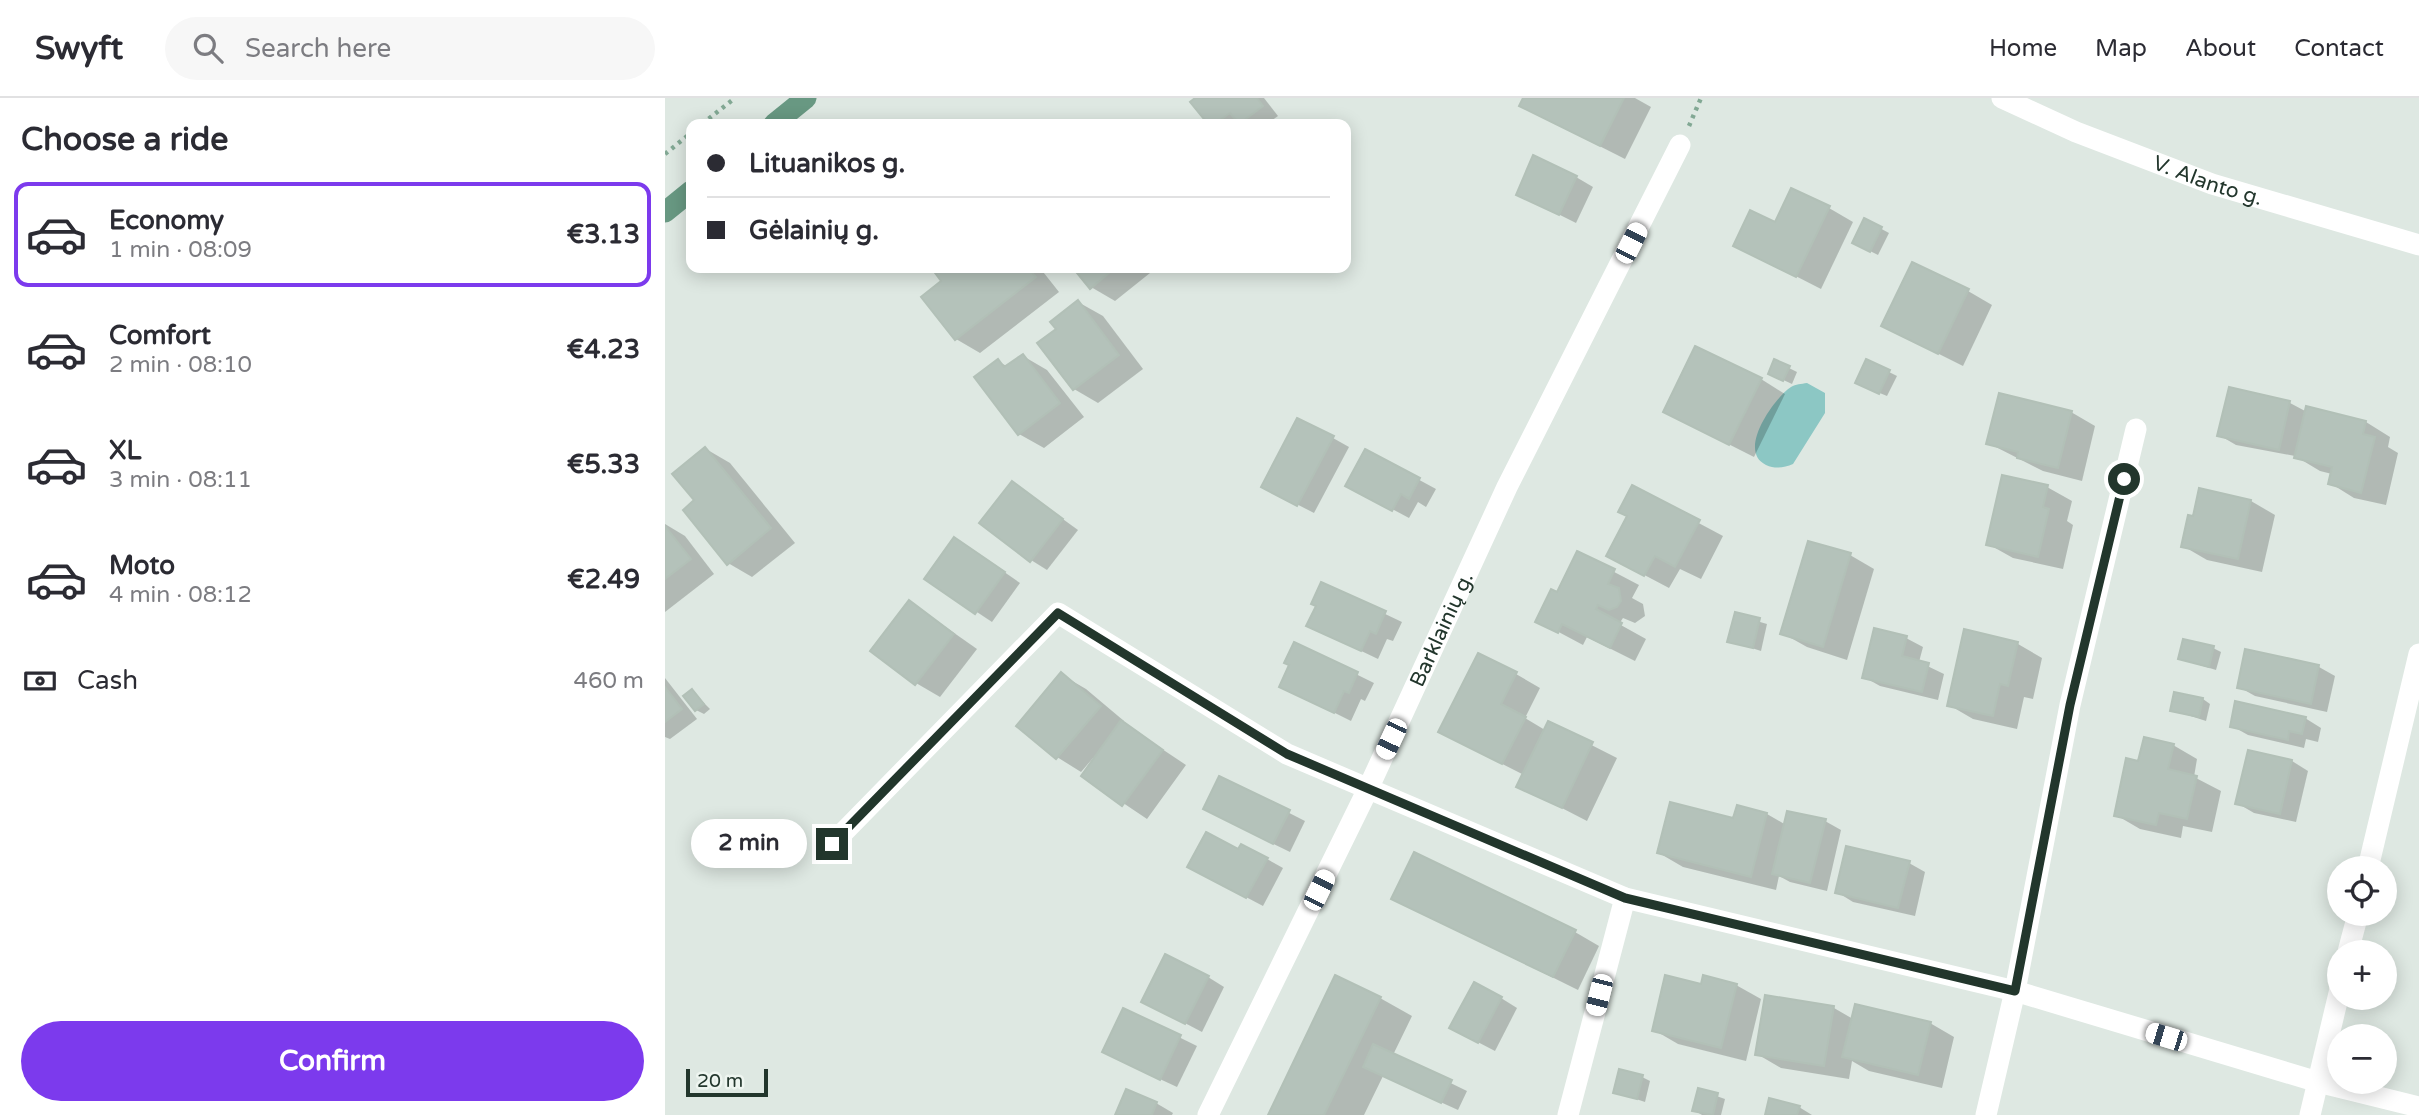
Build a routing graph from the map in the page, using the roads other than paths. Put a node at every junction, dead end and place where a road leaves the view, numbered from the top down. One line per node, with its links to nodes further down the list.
1 (806, 98): 3 (main road)
2 (2002, 98): 7 (street, V. Alanto g.)
3 (779, 119)
4 (1680, 145): 10 (street, Barklainių g.)
5 (686, 195): 6 (main road)
6 (665, 212)
7 (2419, 245)
8 (2136, 429): 14 (street)
9 (2419, 654): 12 (street)
10 (1368, 789): 11 (street); 13 (street); 18 (street, Barklainių g.)
11 (832, 844)
12 (2371, 856)
13 (1625, 898): 14 (street); 19 (street)
14 (2015, 991): 16 (street); 20 (street)
15 (2335, 1010): 16 (street)
16 (2318, 1082): 17 (street); 21 (street)
17 (2419, 1107)
18 (1208, 1115)
19 (1568, 1115)
20 (1986, 1115)
21 (2310, 1115)

